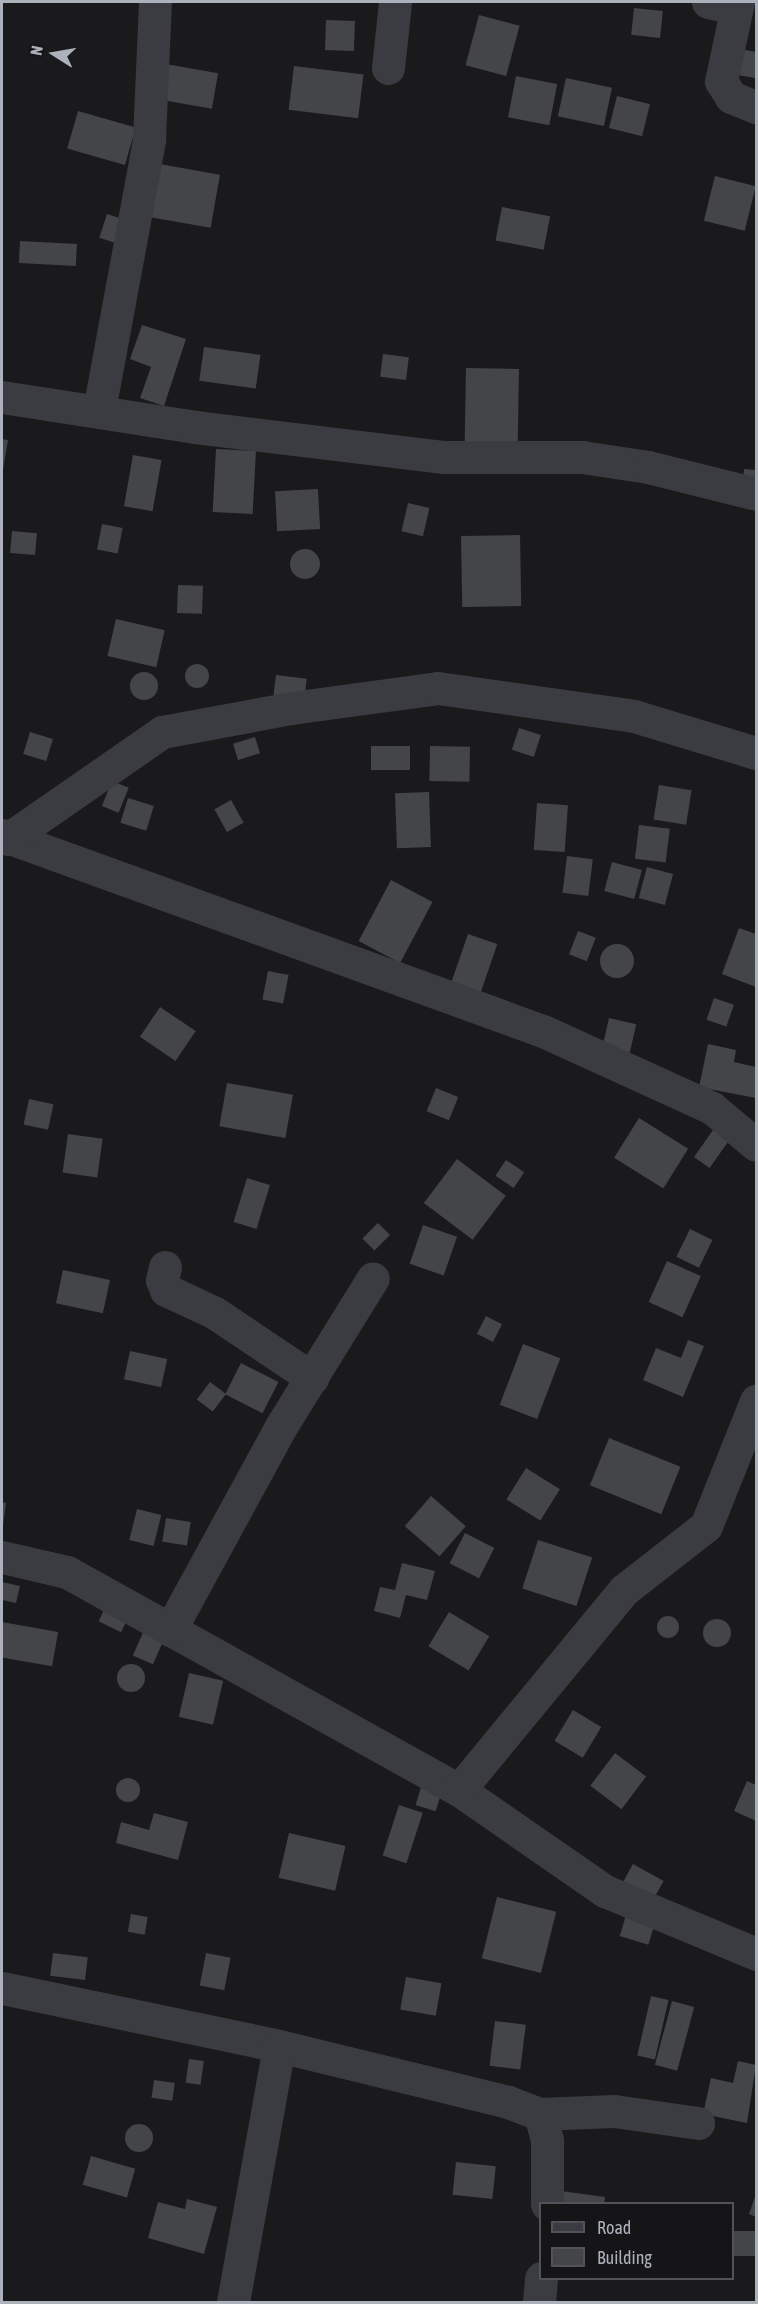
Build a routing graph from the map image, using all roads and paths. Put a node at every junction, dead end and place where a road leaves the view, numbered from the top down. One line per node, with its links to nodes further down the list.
1 (155, 2): 7 (street)
2 (395, 2): 4 (street)
3 (727, 4): 5 (street)
4 (388, 68)
5 (756, 107)
6 (2, 397): 7 (street)
7 (99, 410): 8 (street)
8 (756, 494)
9 (756, 753): 10 (street)
10 (5, 837): 11 (street)
11 (756, 1145)
12 (165, 1267): 14 (street)
13 (373, 1278): 14 (street)
14 (312, 1378): 17 (street)
15 (756, 1401): 18 (street)
16 (2, 1557): 17 (street)
17 (170, 1630): 18 (street)
18 (459, 1790): 19 (street)
19 (756, 1954)
20 (2, 1988): 21 (street)
21 (279, 2046): 22 (street); 26 (street)
22 (540, 2114): 23 (street); 24 (street)
23 (698, 2122)
24 (547, 2202)
25 (542, 2280): 27 (street)
26 (233, 2302)
27 (539, 2302)

